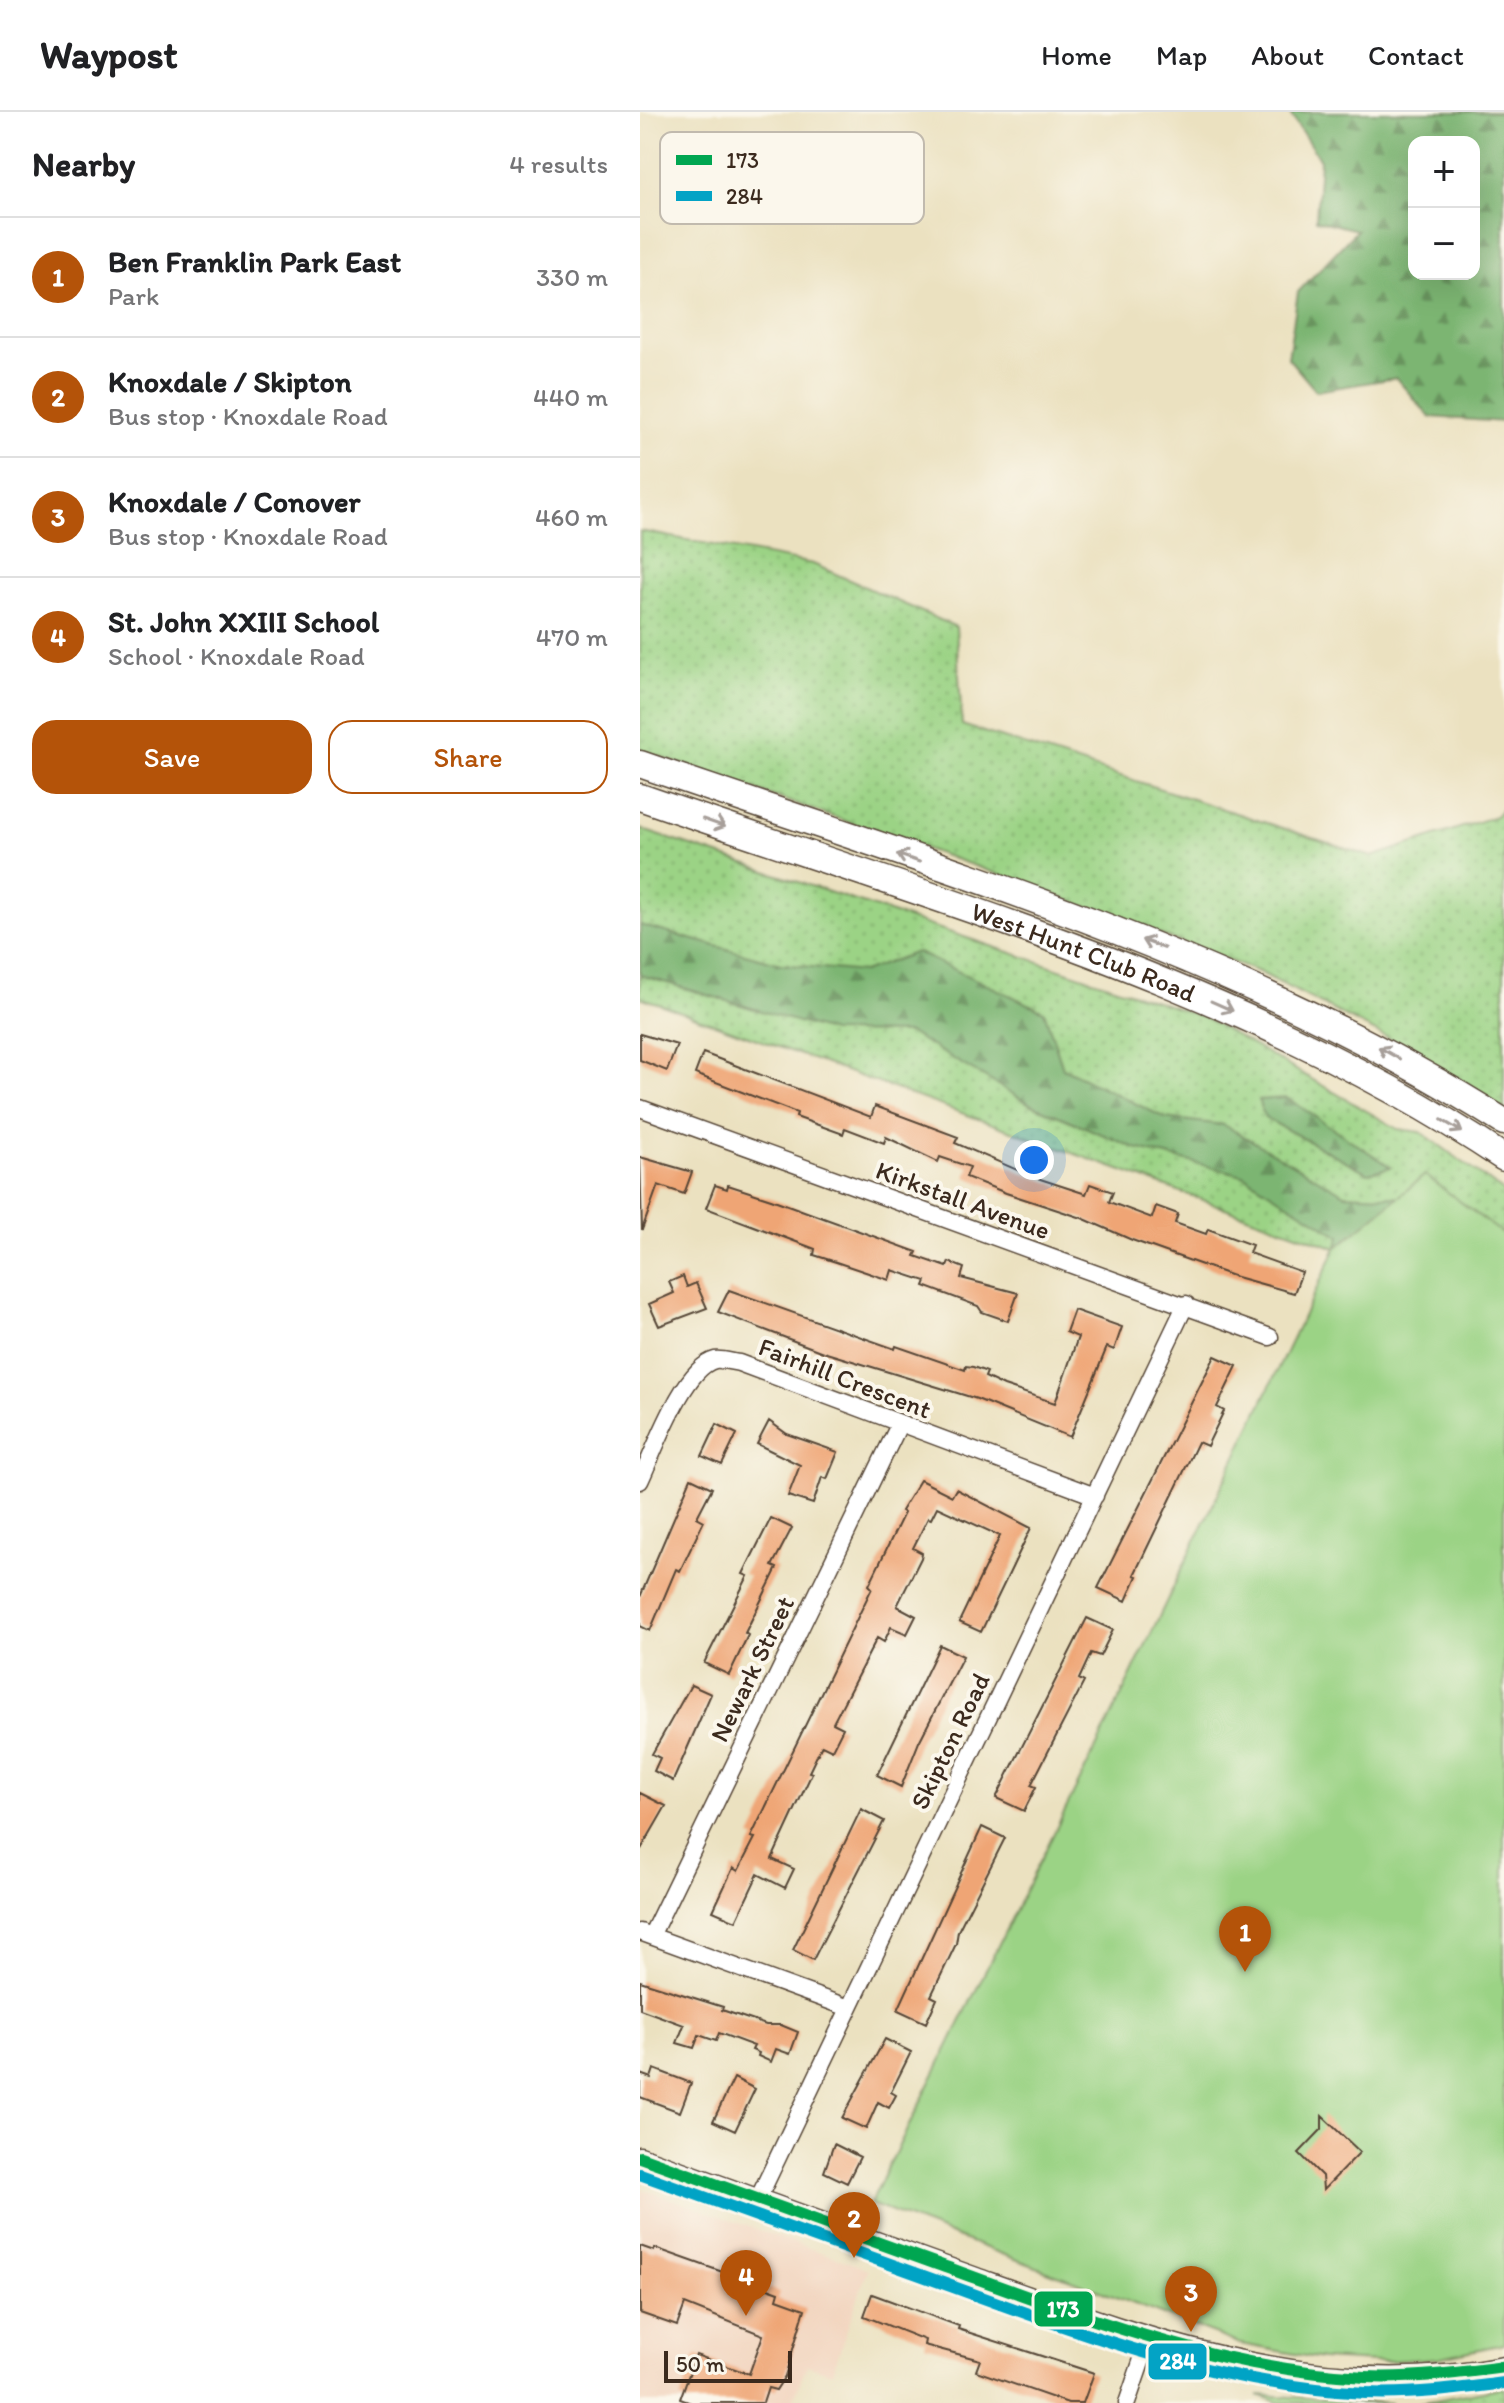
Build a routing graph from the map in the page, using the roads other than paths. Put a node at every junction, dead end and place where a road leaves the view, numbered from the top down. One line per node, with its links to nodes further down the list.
1 (640, 764): 4 (main road, West Hunt Club Road, one-way to 1)
2 (640, 797): 5 (main road, West Hunt Club Road, one-way to 5)
3 (640, 1108): 6 (street, Kirkstall Avenue)
4 (1504, 1122)
5 (1504, 1158)
6 (1186, 1304): 7 (street, Kirkstall Avenue); 10 (street, Skipton Road)
7 (1270, 1337)
8 (899, 1425): 9 (street, Fairhill Crescent); 10 (street, Fairhill Crescent); 11 (street, Newark Street)
9 (640, 1481)
10 (1095, 1496): 12 (street, Skipton Road)
11 (645, 1934): 12 (street)
12 (849, 2008): 14 (street, Skipton Road)
13 (640, 2157): 14 (street)
14 (758, 2199): 15 (street)
15 (1149, 2339): 16 (street); 17 (street)
16 (1504, 2367)
17 (1127, 2403)

